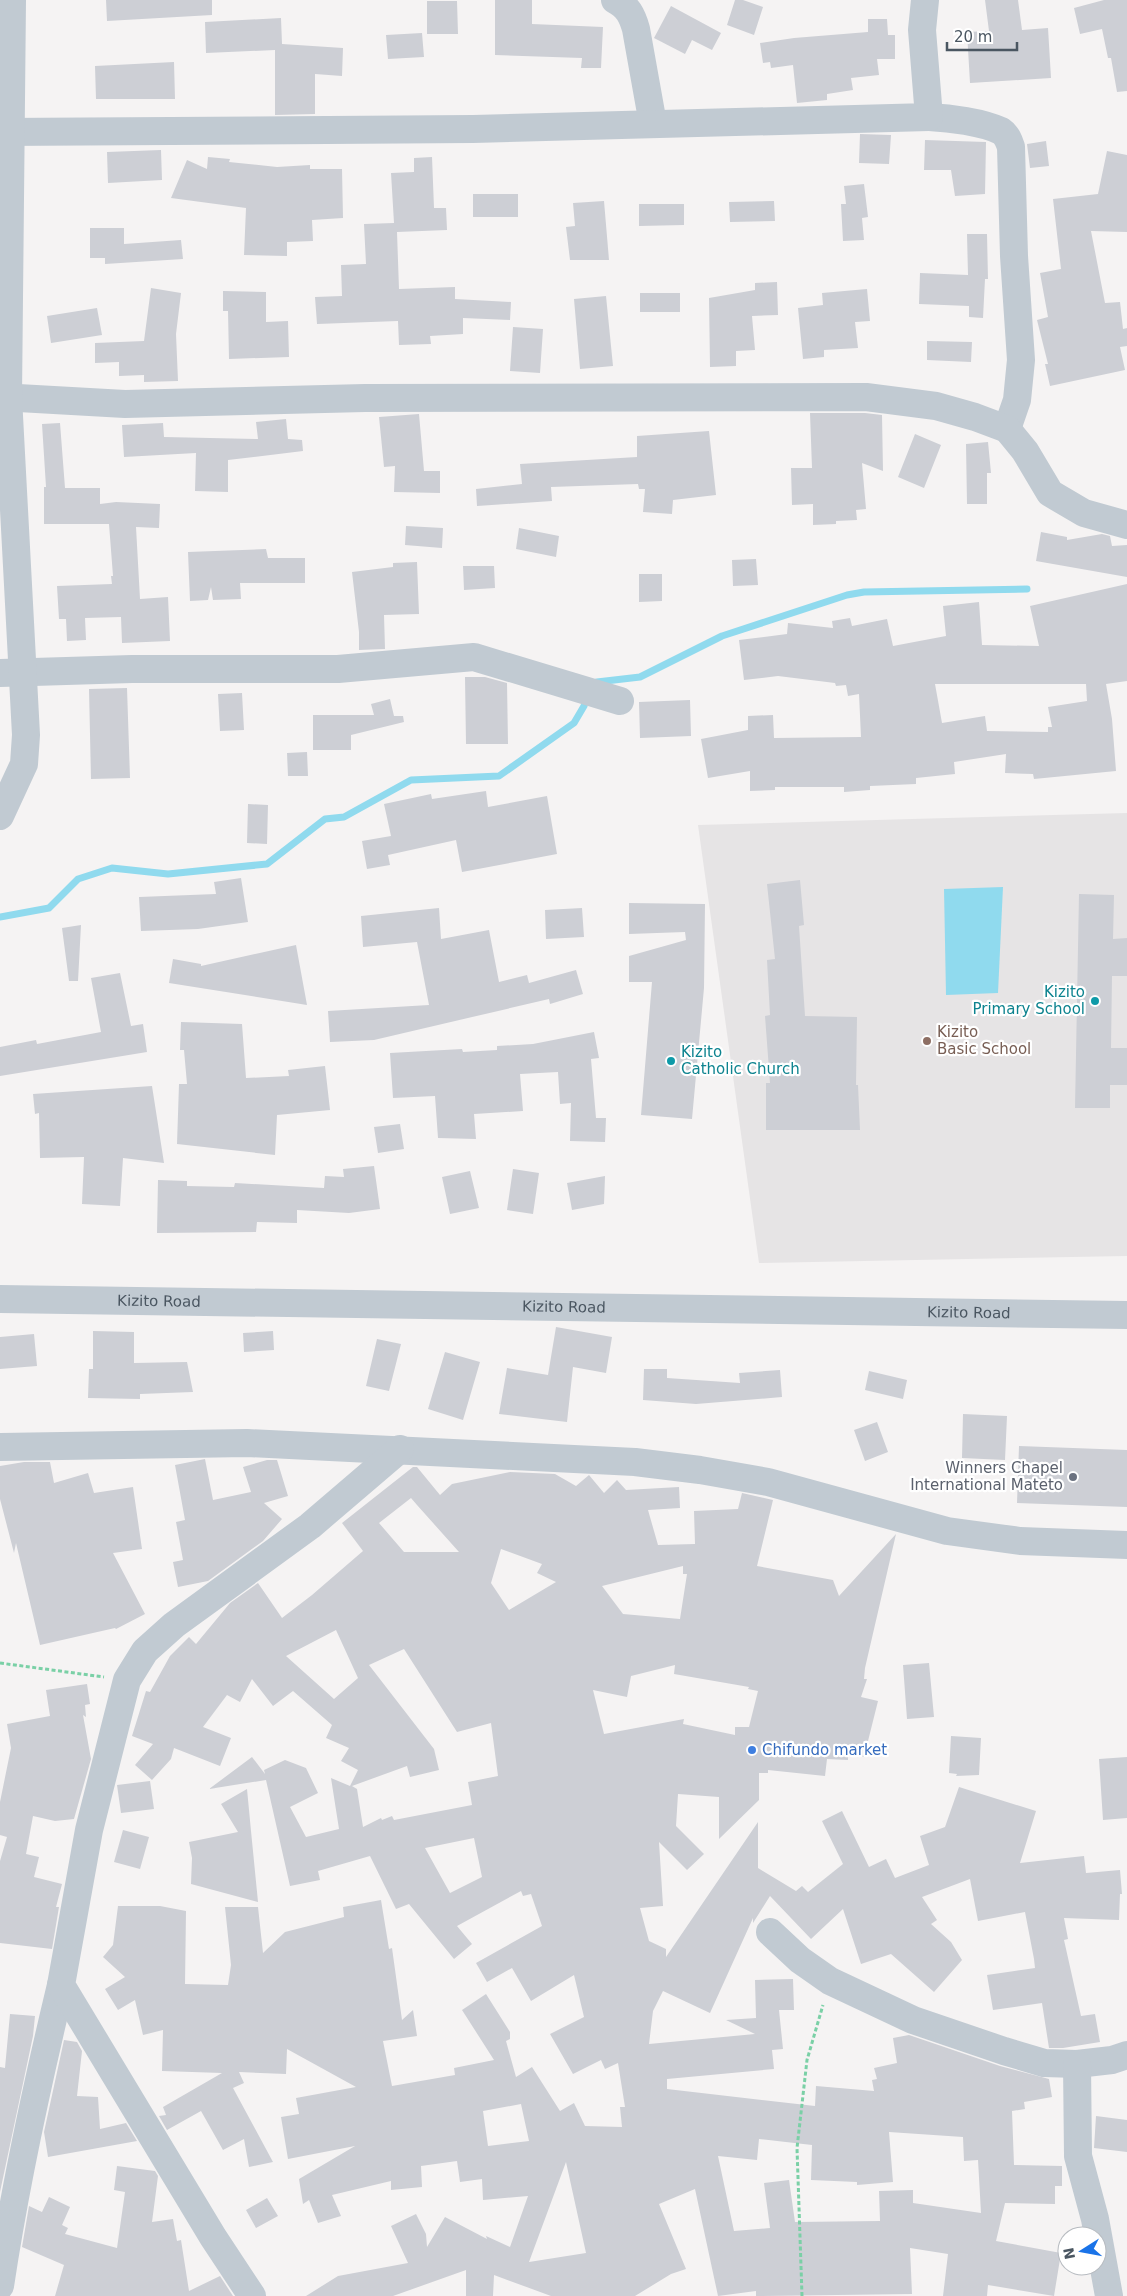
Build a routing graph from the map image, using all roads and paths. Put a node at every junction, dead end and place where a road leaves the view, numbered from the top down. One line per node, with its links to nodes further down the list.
1 (12, 0): 6 (street)
2 (615, 0): 5 (street)
3 (926, 0): 4 (street)
4 (929, 117): 5 (street); 8 (street)
5 (653, 124): 6 (street)
6 (6, 132): 7 (street)
7 (4, 397): 8 (street); 10 (street)
8 (1007, 429): 9 (street)
9 (1127, 525)
10 (12, 673): 11 (street); 12 (street)
11 (620, 701)
12 (0, 816)
13 (0, 1299): 14 (street, Kizito Road)
14 (1127, 1315)
15 (0, 1447): 16 (street)
16 (400, 1449): 17 (street); 19 (street)
17 (1127, 1544)
18 (0, 1663): 19 (path)
19 (127, 1680): 22 (street)
20 (770, 1932): 21 (street)
21 (830, 1981): 24 (street); 27 (path)
22 (61, 1985): 25 (street); 26 (street)
23 (1127, 2055): 24 (street)
24 (1077, 2064): 28 (street)
25 (0, 2286)
26 (252, 2296)
27 (802, 2296)
28 (1109, 2296)

